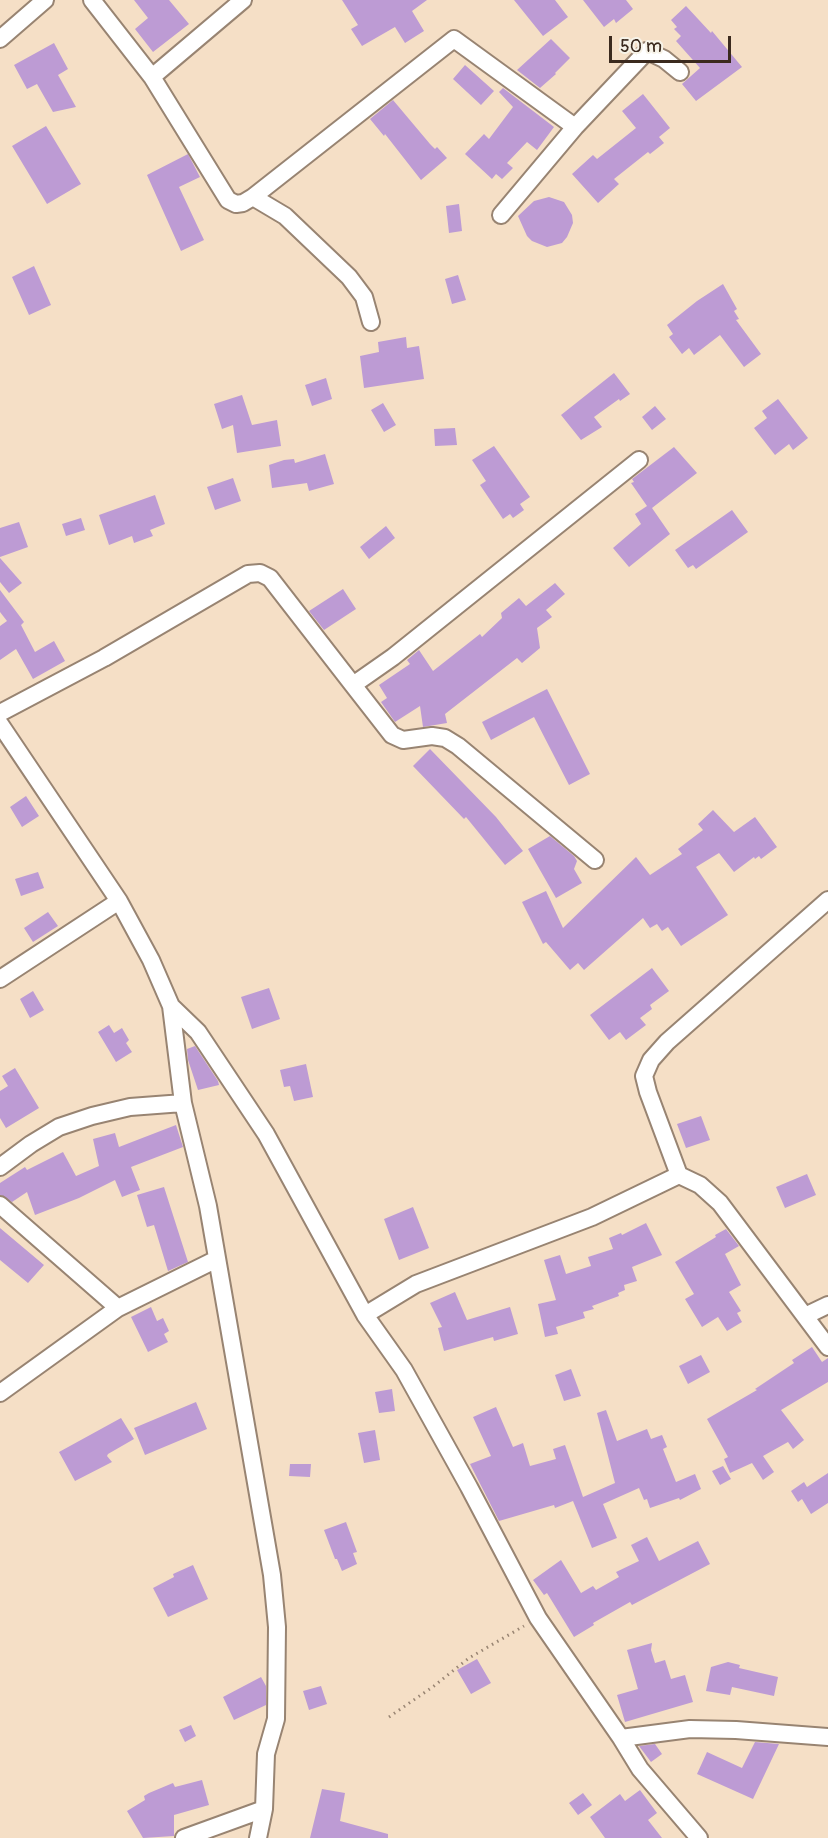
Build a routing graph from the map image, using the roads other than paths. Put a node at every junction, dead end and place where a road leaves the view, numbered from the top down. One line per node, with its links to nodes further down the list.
1 (45, 0): 4 (street)
2 (92, 0): 6 (street)
3 (243, 0): 6 (street)
4 (0, 39)
5 (680, 72): 7 (street)
6 (152, 77): 8 (street)
7 (575, 127): 8 (street); 9 (street)
8 (253, 197): 10 (street)
9 (501, 215)
10 (371, 322)
11 (639, 460): 12 (street)
12 (353, 685): 13 (street); 15 (street)
13 (0, 713)
14 (0, 724): 17 (street)
15 (595, 860)
16 (828, 900): 22 (street)
17 (119, 901): 18 (street); 19 (street)
18 (0, 979)
19 (171, 1005): 20 (street); 27 (street)
20 (183, 1103): 21 (street); 24 (street)
21 (0, 1167)
22 (679, 1175): 27 (street); 28 (street)
23 (0, 1205): 26 (street)
24 (217, 1259): 26 (street); 33 (street)
25 (828, 1305): 28 (street)
26 (118, 1308): 30 (street)
27 (365, 1315): 31 (street)
28 (805, 1316): 29 (street)
29 (828, 1347)
30 (0, 1394)
31 (621, 1737): 32 (street); 36 (street)
32 (828, 1737)
33 (264, 1809): 34 (street); 35 (street)
34 (184, 1838)
35 (258, 1838)
36 (699, 1838)

